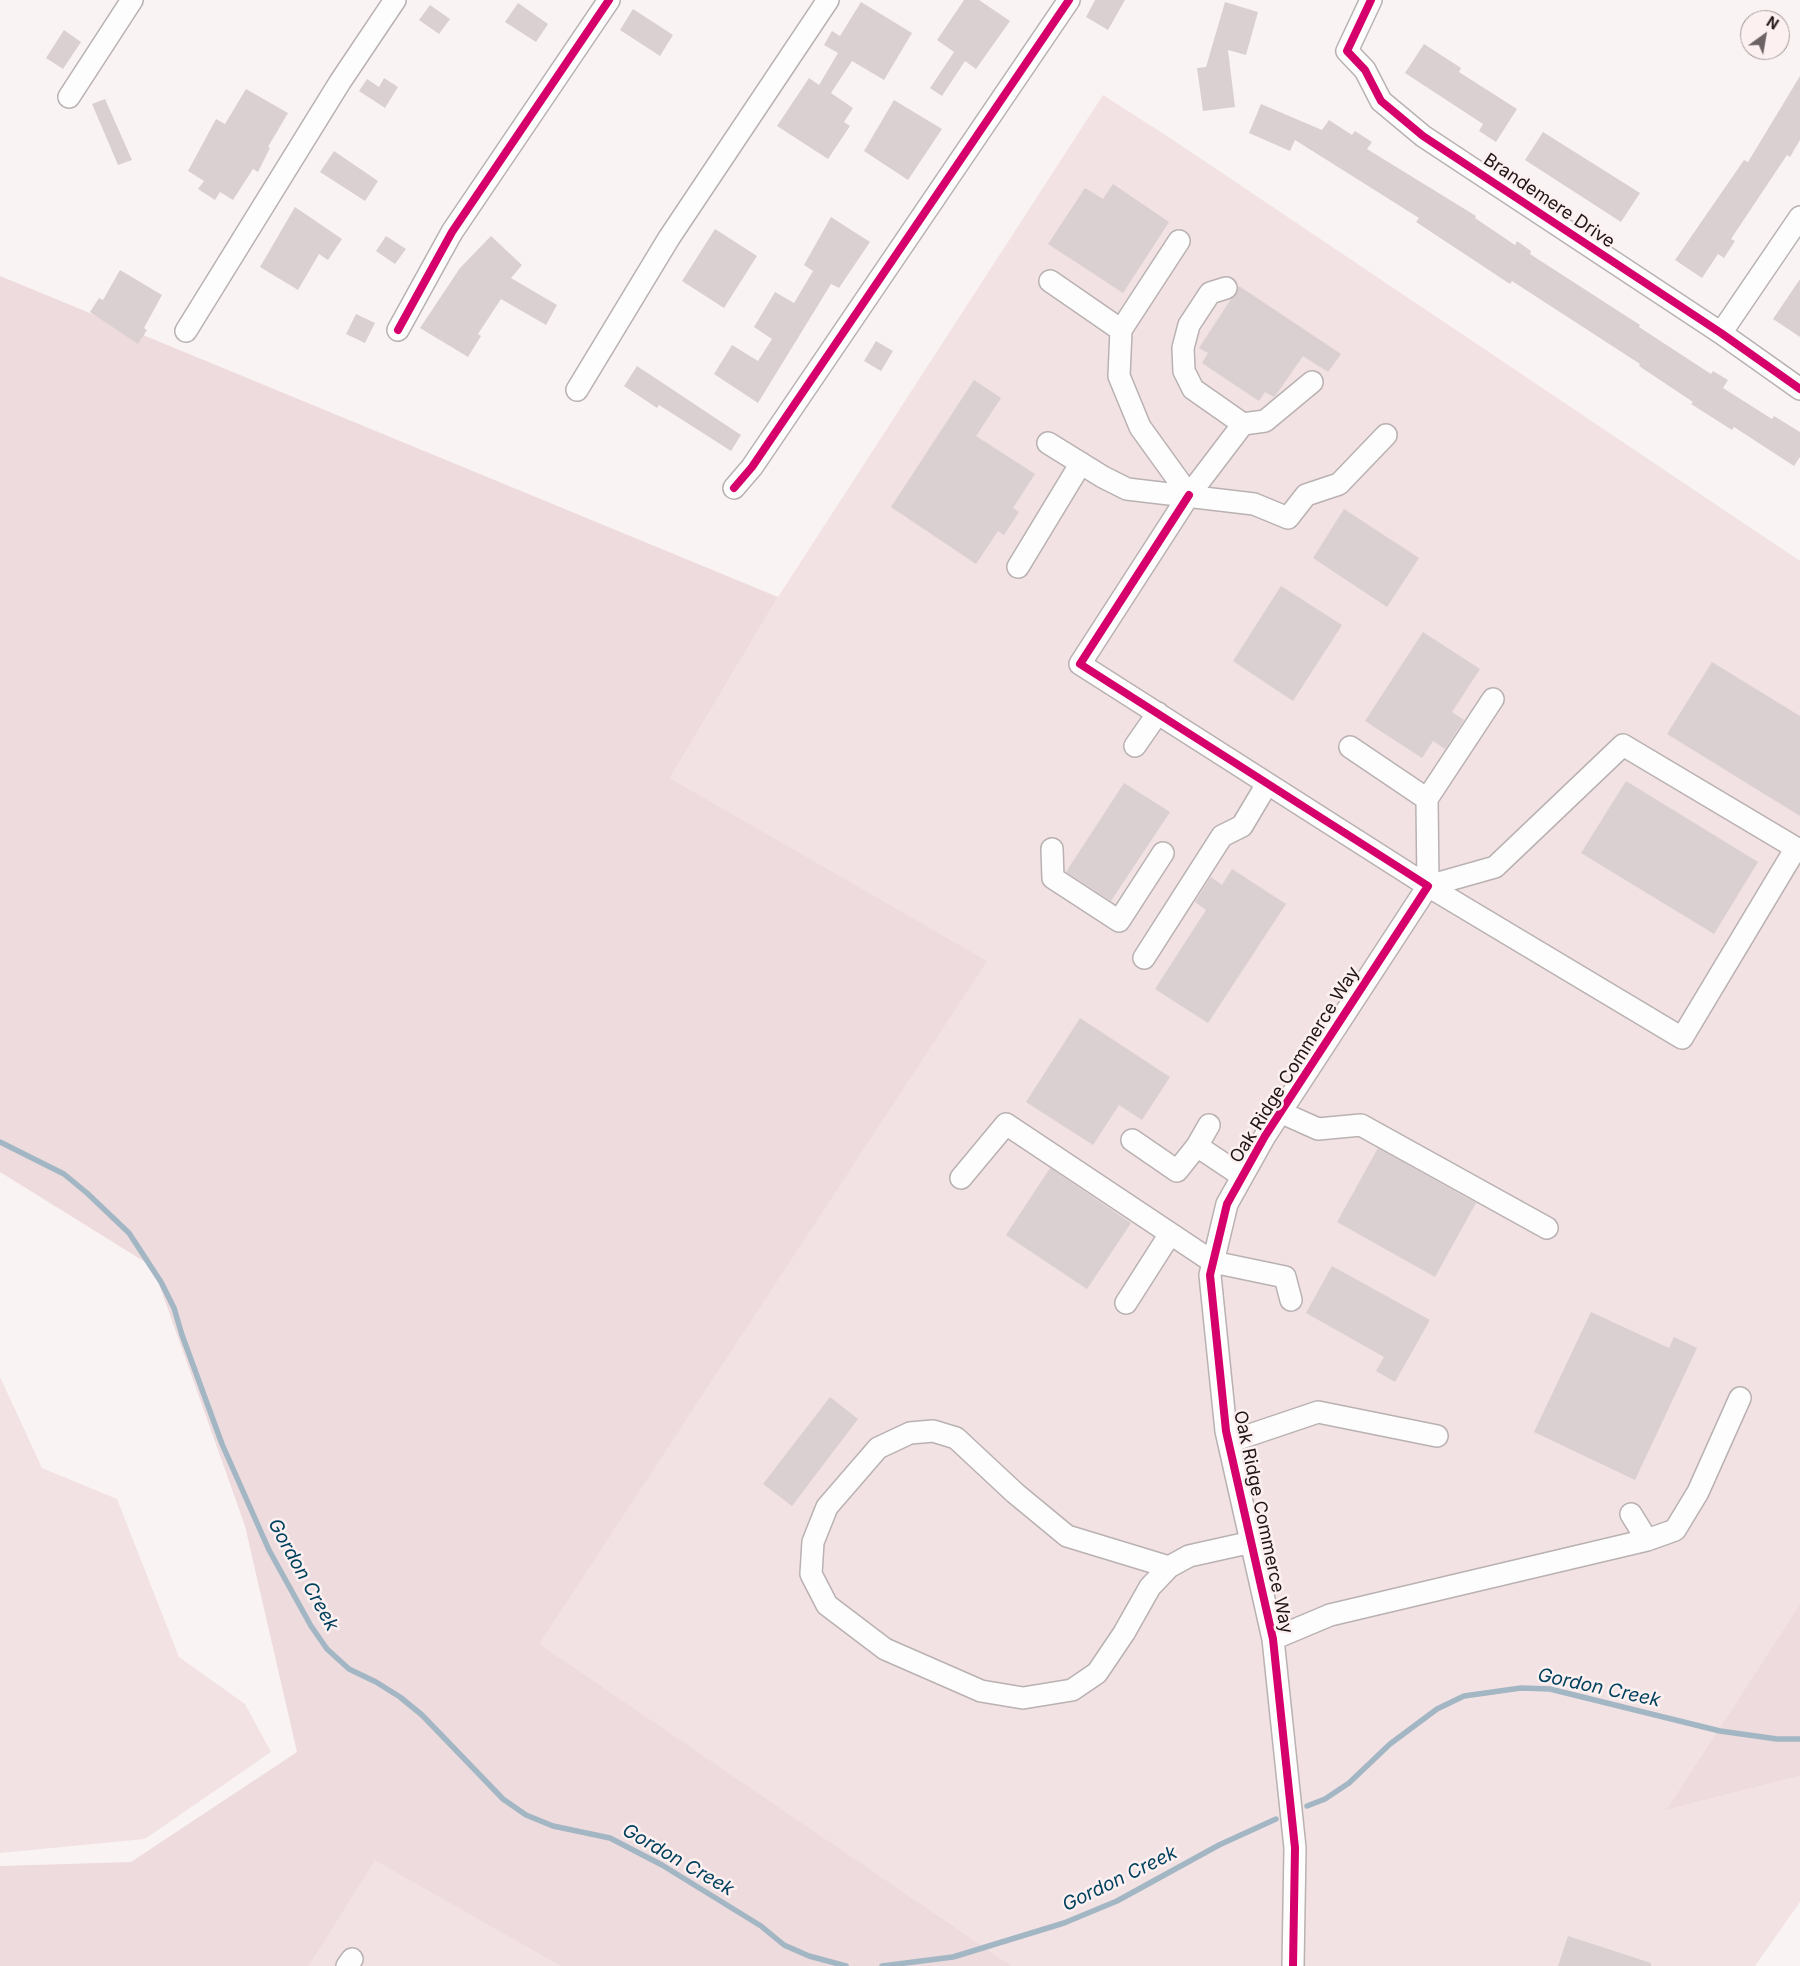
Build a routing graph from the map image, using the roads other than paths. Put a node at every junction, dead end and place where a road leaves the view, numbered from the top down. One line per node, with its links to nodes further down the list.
1 (132, 0): 7 (street)
2 (395, 0): 14 (street)
3 (609, 0): 12 (street)
4 (828, 0): 18 (street)
5 (1069, 0): 23 (street)
6 (1371, 0): 15 (street, Brandemere Drive)
7 (69, 97)
8 (1800, 217): 15 (street)
9 (1179, 241): 13 (street)
10 (1050, 281): 13 (street)
11 (1226, 288): 19 (street)
12 (398, 330)
13 (1121, 330): 24 (street)
14 (186, 331)
15 (1721, 333): 17 (street, Brandemere Drive)
16 (1312, 382): 19 (street)
17 (1800, 389)
18 (576, 390)
19 (1243, 424): 24 (street)
20 (1386, 436): 24 (street)
21 (1048, 443): 22 (street)
22 (1081, 463): 24 (street); 25 (street)
23 (734, 488)
24 (1189, 495): 27 (street)
25 (1018, 566)
26 (1494, 699): 31 (street)
27 (1158, 713): 28 (street); 30 (street)
28 (1135, 746)
29 (1350, 747): 31 (street)
30 (1267, 784): 34 (street); 35 (street)
31 (1427, 799): 34 (street)
32 (1052, 849): 33 (street)
33 (1163, 853)
34 (1428, 886): 34 (street); 36 (street, Oak Ridge Commerce Way)
35 (1144, 958)
36 (1280, 1112): 40 (street, Oak Ridge Commerce Way); 42 (street)
37 (1209, 1125): 39 (street)
38 (1132, 1140): 39 (street)
39 (1197, 1146): 40 (street)
40 (1242, 1176): 44 (street, Oak Ridge Commerce Way)
41 (961, 1178): 43 (street)
42 (1546, 1228)
43 (1170, 1234): 44 (street); 46 (street)
44 (1213, 1262): 45 (street); 49 (street, Oak Ridge Commerce Way)
45 (1291, 1300)
46 (1126, 1303)
47 (1740, 1398): 51 (street)
48 (1437, 1436): 49 (street)
49 (1229, 1442): 52 (street, Oak Ridge Commerce Way)
50 (1631, 1514): 51 (street)
51 (1647, 1540): 54 (street)
52 (1252, 1542): 53 (street); 54 (street, Oak Ridge Commerce Way)
53 (1169, 1567): 53 (street)
54 (1273, 1640): 55 (street, Oak Ridge Commerce Way)
55 (1293, 1966)

